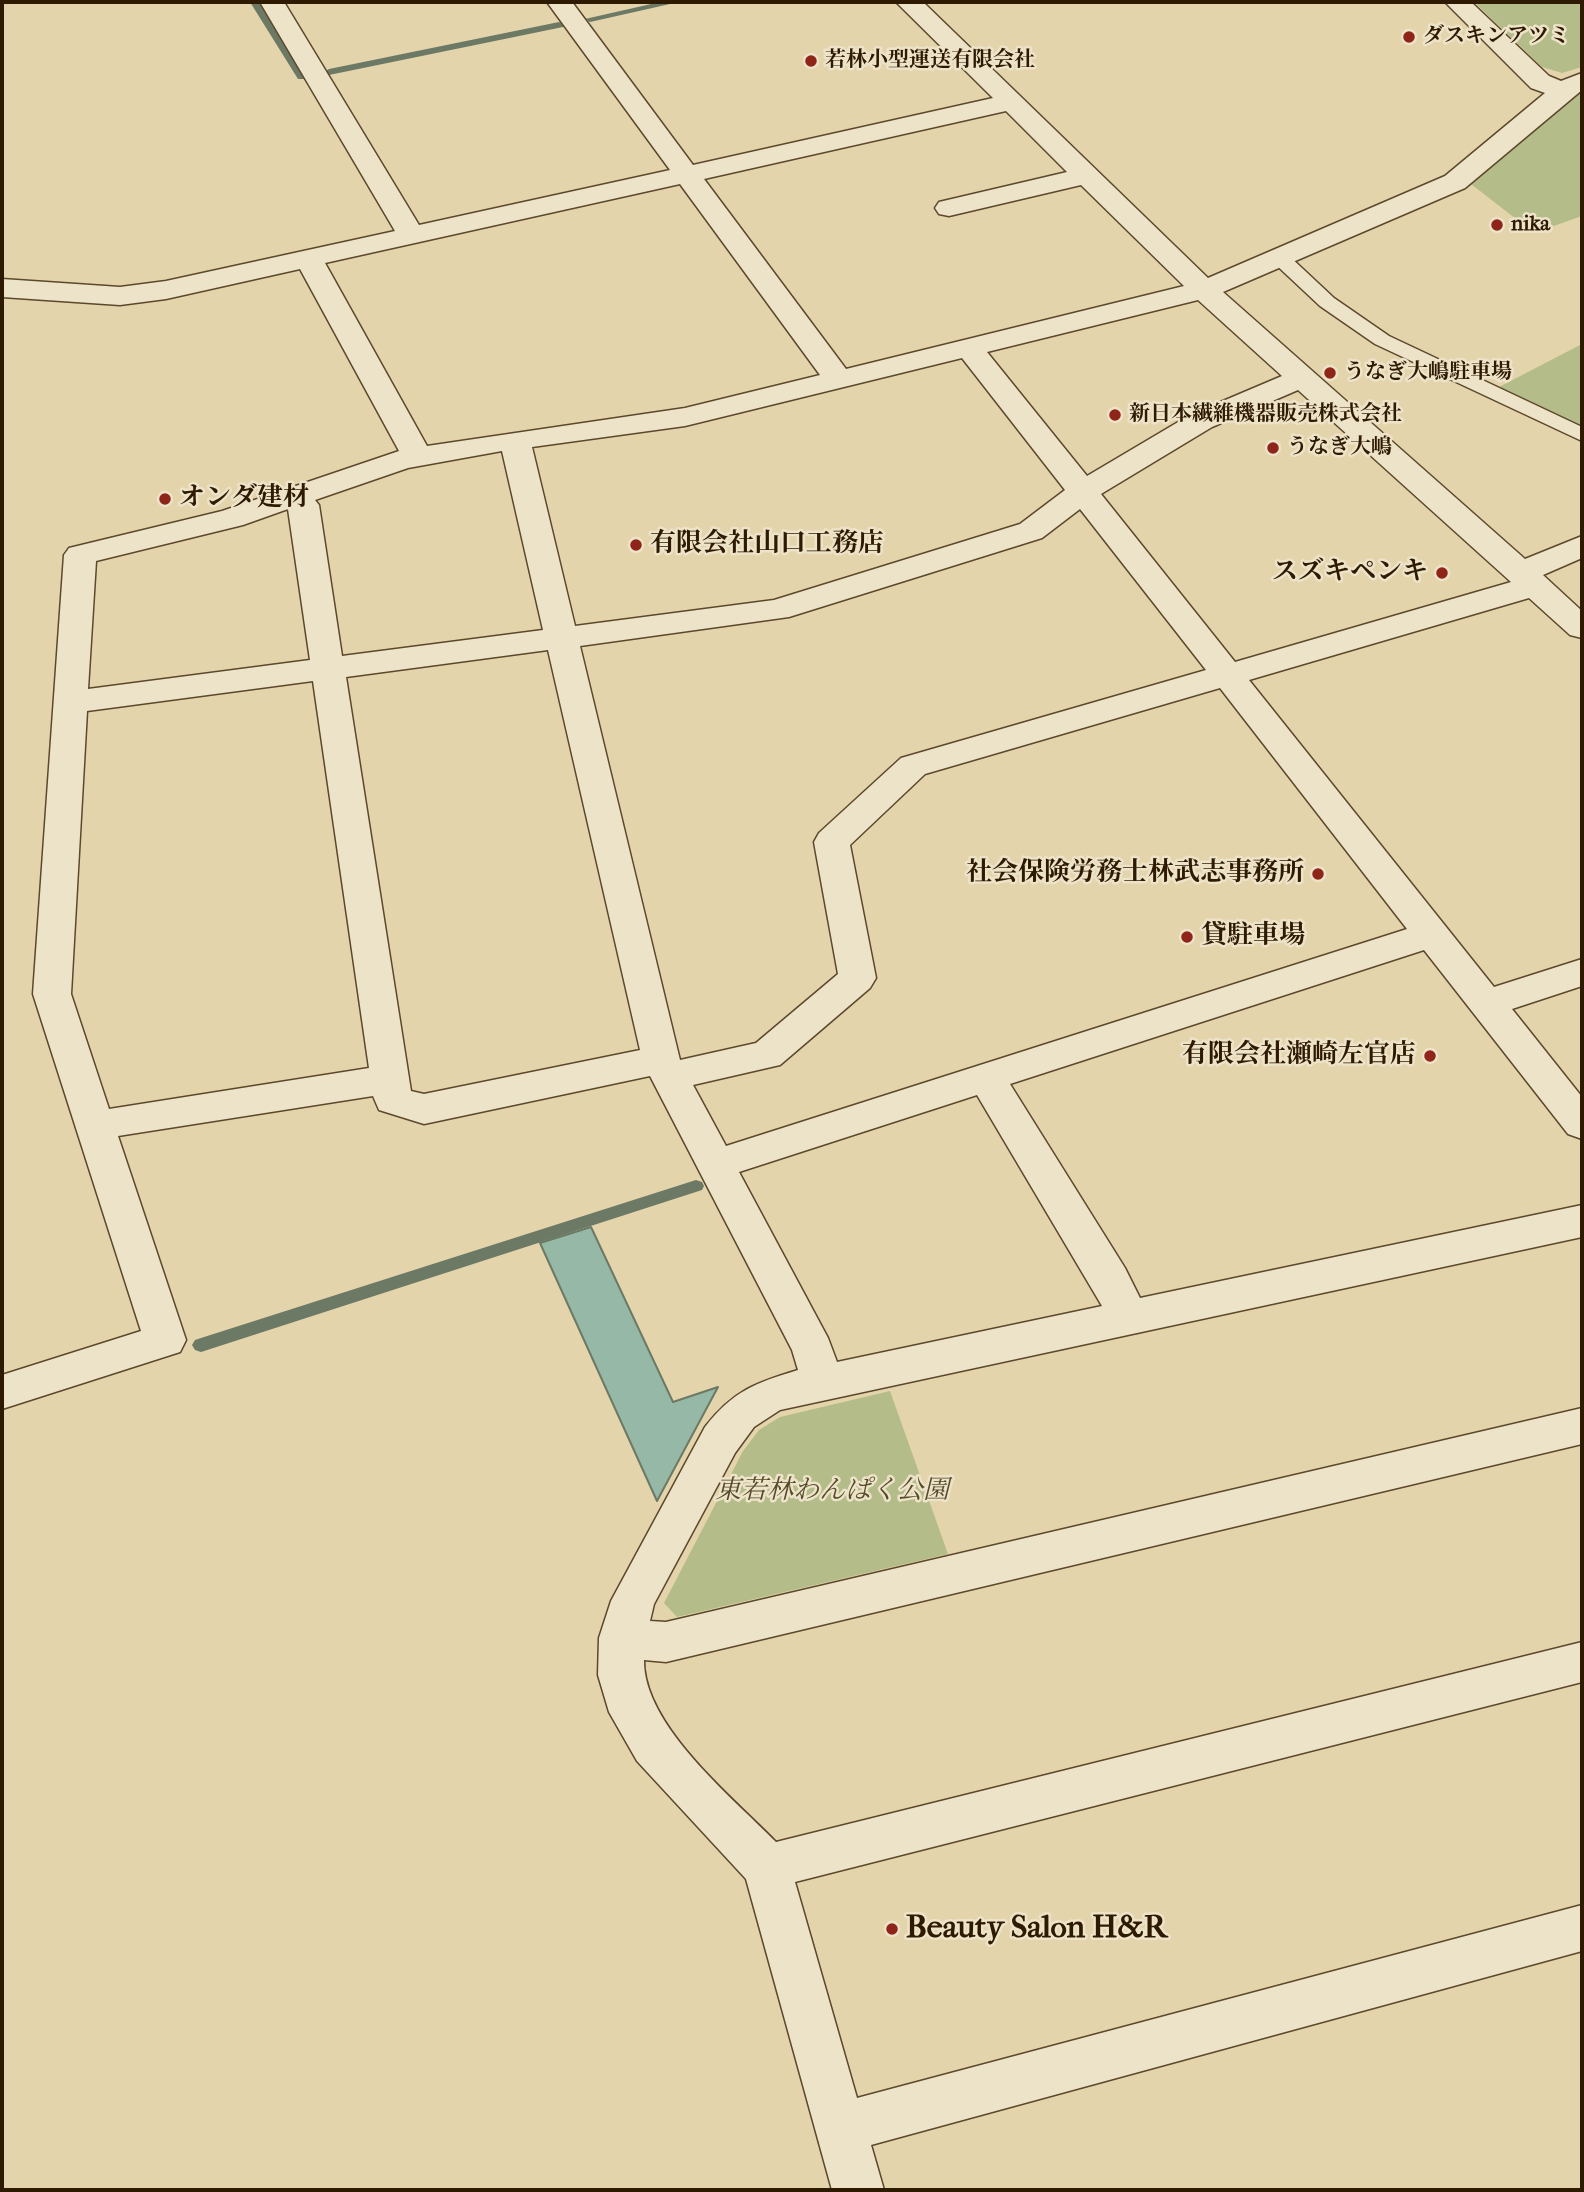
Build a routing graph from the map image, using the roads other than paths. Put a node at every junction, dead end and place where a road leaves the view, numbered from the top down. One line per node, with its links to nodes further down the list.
1 (272, 2): 10 (street)
2 (559, 2): 7 (street)
3 (909, 2): 6 (street)
4 (1457, 2): 5 (street)
5 (1573, 86): 11 (street)
6 (1012, 102): 7 (street); 8 (street)
7 (687, 176): 10 (street); 17 (street)
8 (1087, 176): 9 (street); 14 (street)
9 (949, 208)
10 (412, 236): 12 (street)
11 (1280, 258): 14 (street); 18 (lane)
12 (309, 259): 13 (street); 20 (street)
13 (2, 288)
14 (1204, 290): 15 (street); 16 (street)
15 (969, 348): 17 (street); 21 (street)
16 (1302, 378): 21 (street); 24 (street)
17 (839, 380): 19 (street)
18 (1582, 435)
19 (514, 441): 20 (street); 26 (street)
20 (417, 456): 22 (street)
21 (1082, 492): 26 (street); 28 (street)
22 (296, 496): 27 (street); 29 (street)
23 (1582, 546): 24 (street)
24 (1528, 580): 25 (street); 28 (street)
25 (1582, 628)
26 (562, 639): 27 (street); 33 (street)
27 (328, 669): 29 (street); 35 (street)
28 (1227, 676): 30 (street); 33 (street)
29 (70, 702): 37 (street)
30 (1432, 934): 32 (street); 34 (street)
31 (1582, 972): 32 (street)
32 (1487, 1003): 36 (street)
33 (666, 1068): 35 (street); 38 (street)
34 (986, 1077): 38 (street); 40 (street)
35 (390, 1079): 37 (street)
36 (1582, 1124)
37 (96, 1128): 42 (street)
38 (716, 1164): 41 (street)
39 (1582, 1221): 40 (street)
40 (1128, 1318): 41 (street)
41 (822, 1382): 44 (street)
42 (2, 1392)
43 (1582, 1426): 44 (street)
44 (622, 1638): 46 (street)
45 (1582, 1662): 46 (street)
46 (767, 1867): 48 (street)
47 (1582, 1928): 48 (street)
48 (841, 2128): 49 (street)
49 (858, 2190)

